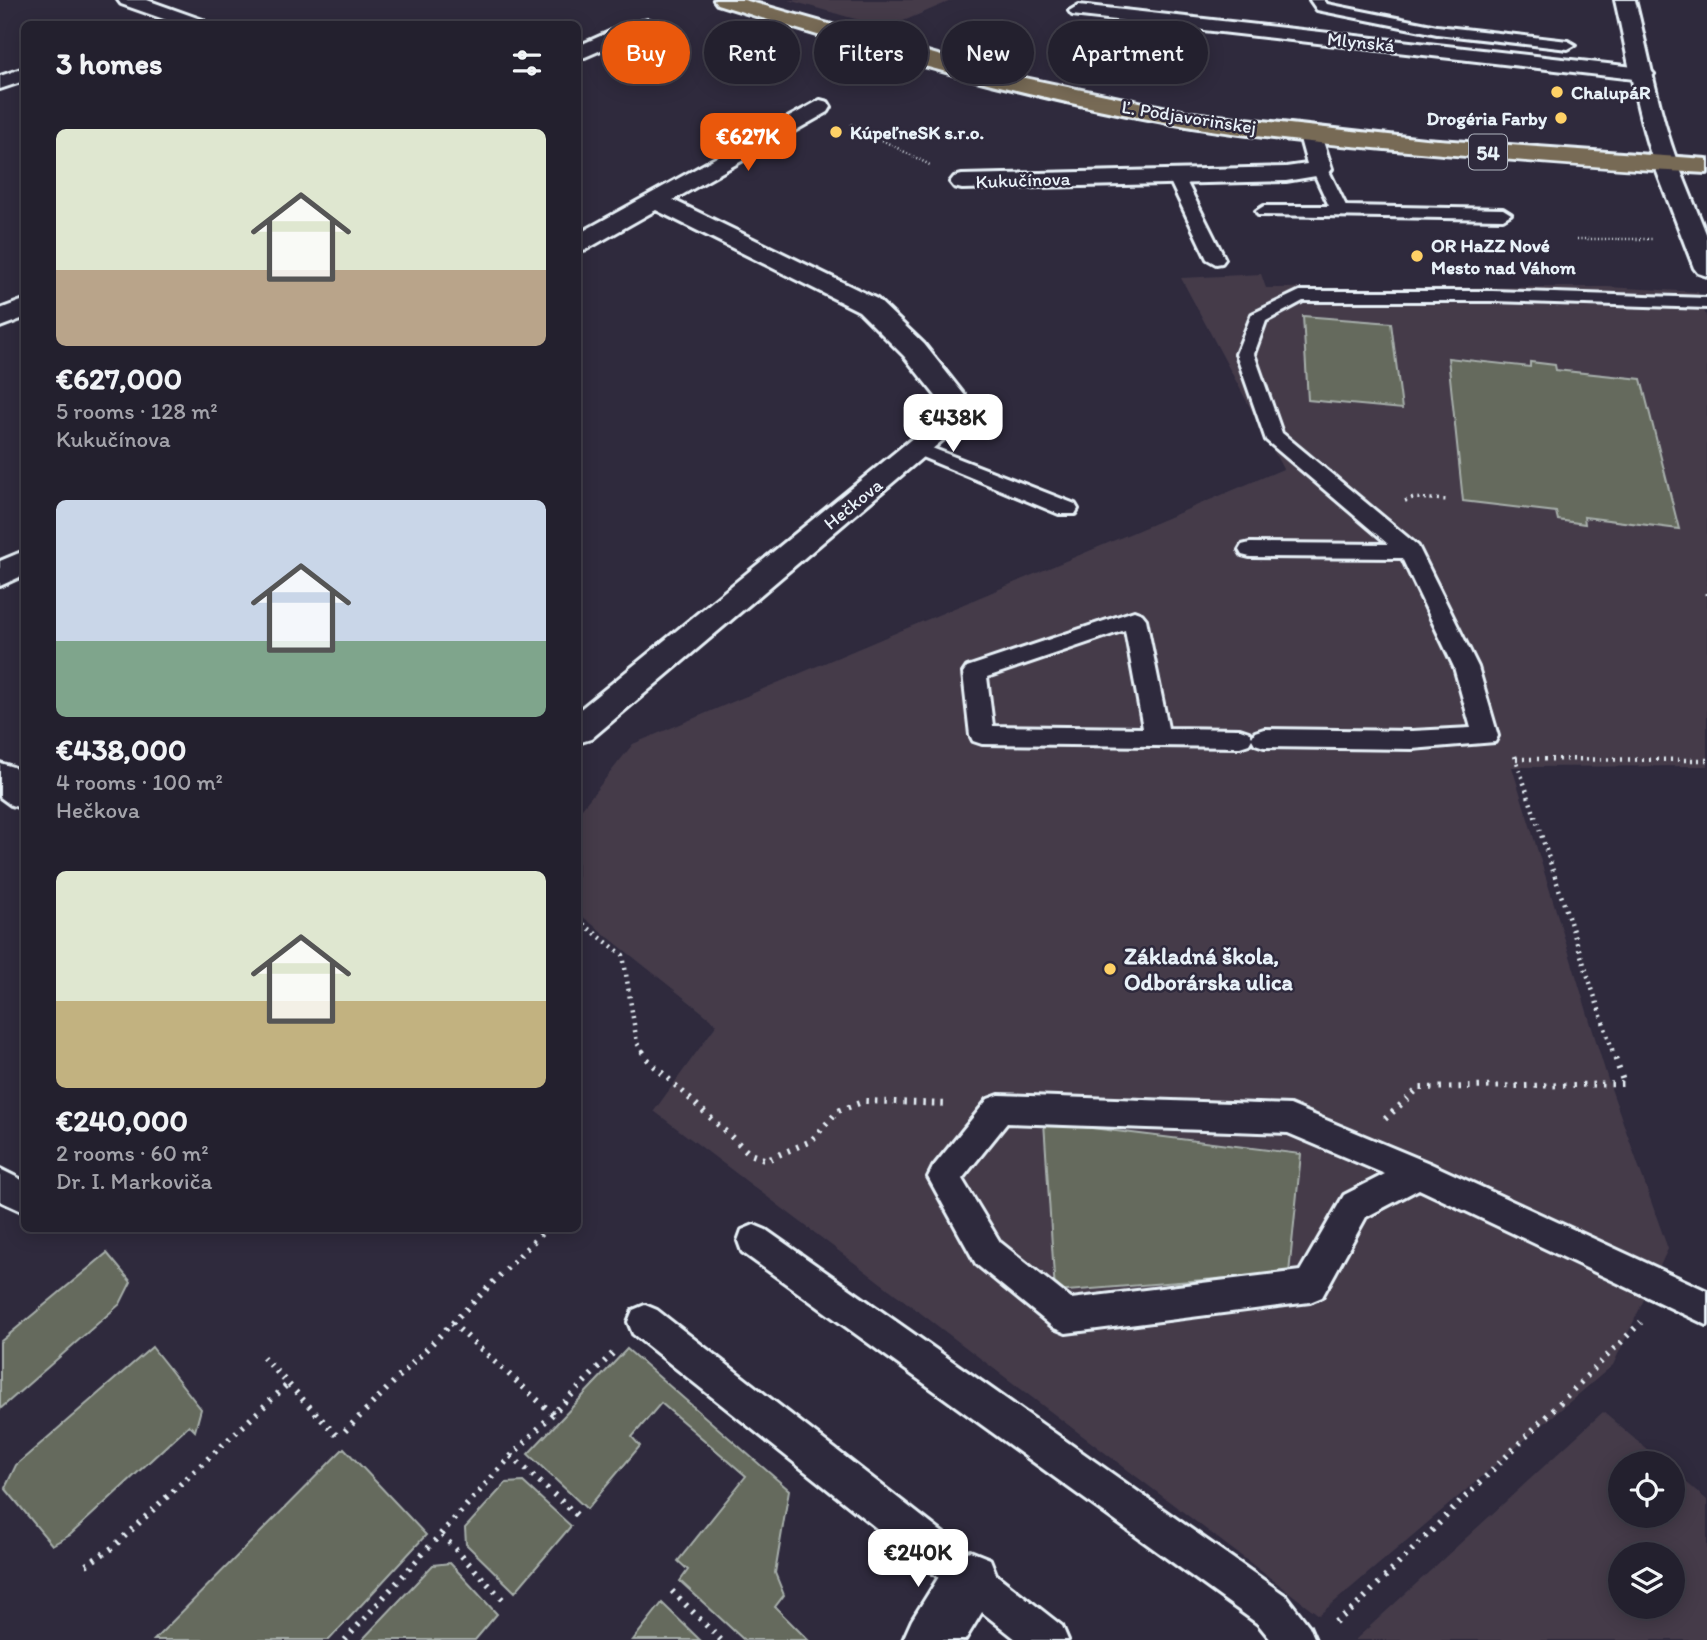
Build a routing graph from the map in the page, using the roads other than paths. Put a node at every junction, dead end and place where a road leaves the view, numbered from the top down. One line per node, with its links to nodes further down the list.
1 (128, 0): 6 (street)
2 (724, 0): 14 (main road, Ľ. Podjavorinskej / 54)
3 (1317, 0): 8 (lane)
4 (1626, 0): 10 (street)
5 (1079, 11): 10 (street, Mlynská)
6 (167, 21)
7 (602, 43): 9 (street)
8 (1567, 45)
9 (581, 53)
10 (1643, 74): 15 (street)
11 (21, 75): 12 (street)
12 (0, 83)
13 (820, 107): 20 (street)
14 (1310, 135): 15 (main road, Ľ. Podjavorinskej / 54); 17 (street)
15 (1666, 164): 16 (main road, 54); 26 (street)
16 (1707, 166)
17 (1320, 169): 18 (street, Kukučínova); 22 (lane)
18 (1184, 171): 19 (street, Kukučínova); 25 (lane)
19 (962, 182)
20 (654, 200): 24 (street); 30 (street, Hečkova)
21 (1264, 211): 22 (lane)
22 (1340, 211): 23 (lane)
23 (1503, 215)
24 (581, 242)
25 (1216, 259)
26 (1707, 268)
27 (1707, 303): 33 (lane)
28 (21, 308): 29 (street)
29 (0, 319)
30 (919, 449): 31 (lane); 36 (street, Hečkova)
31 (1067, 509)
32 (1250, 550): 33 (lane)
33 (1410, 551): 37 (lane)
34 (21, 563): 35 (street)
35 (0, 575)
36 (581, 728)
37 (1157, 737): 37 (lane)
38 (0, 777): 39 (street)
39 (21, 793)
40 (1418, 1173): 40 (lane); 44 (lane)
41 (0, 1184): 42 (lane)
42 (21, 1195)
43 (754, 1241): 49 (lane)
44 (1707, 1308)
45 (645, 1322): 46 (lane)
46 (970, 1579): 47 (street); 48 (lane)
47 (932, 1640)
48 (1048, 1640)
49 (1294, 1640)

